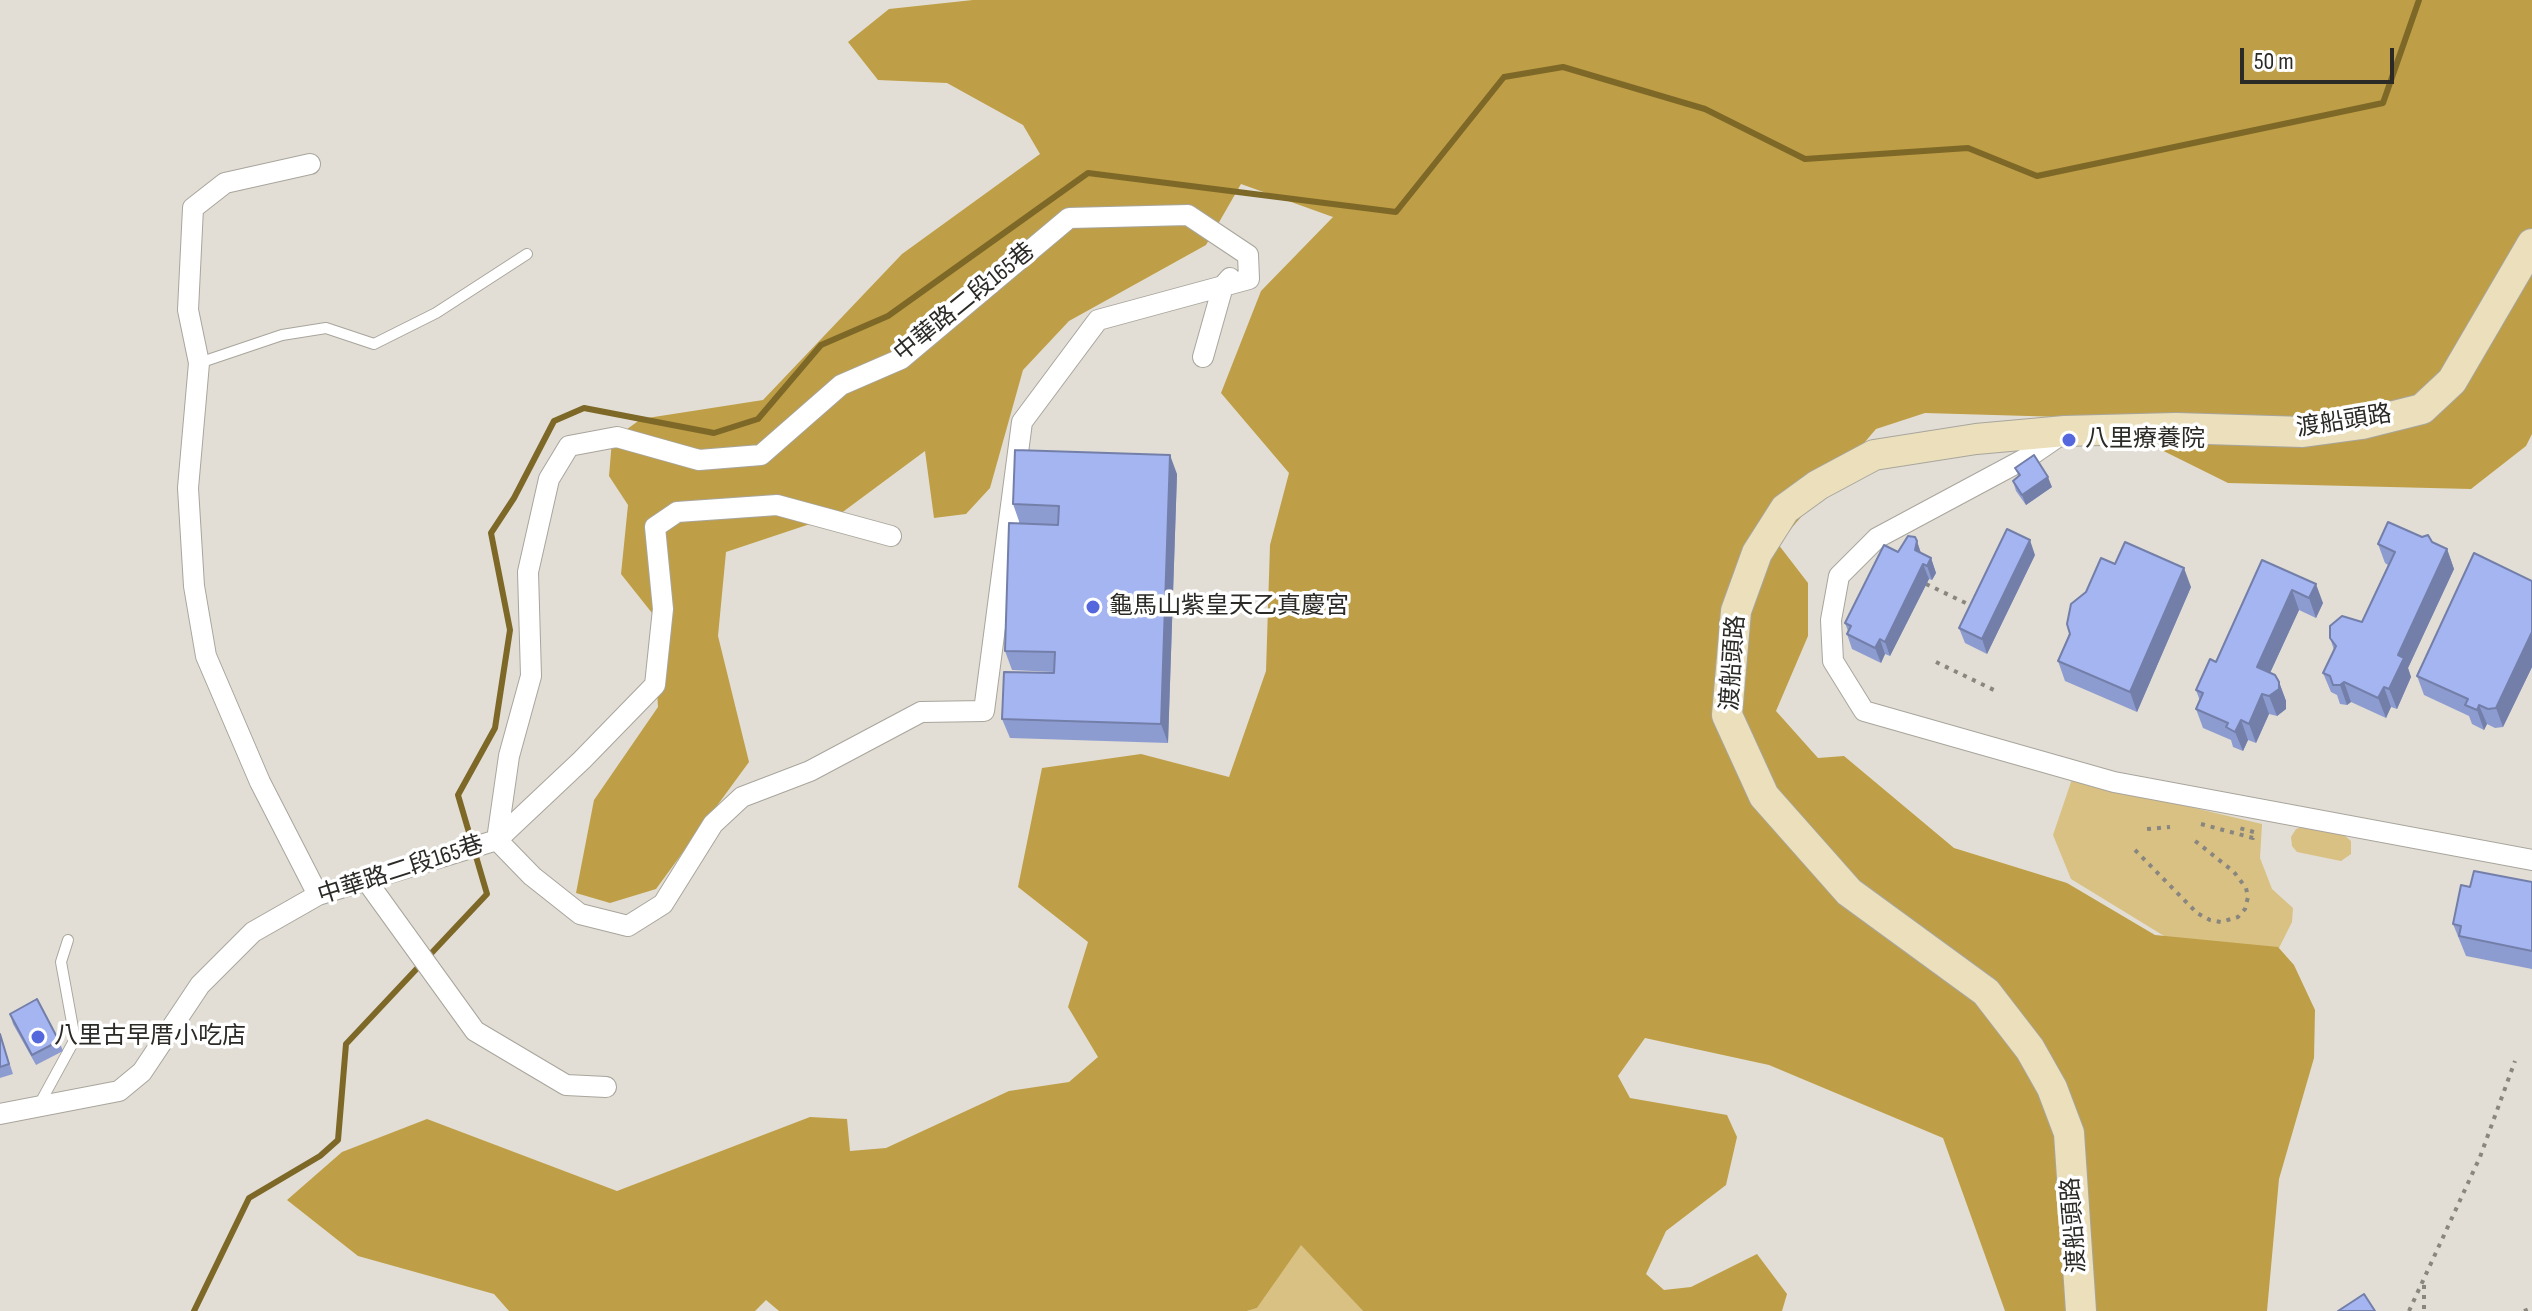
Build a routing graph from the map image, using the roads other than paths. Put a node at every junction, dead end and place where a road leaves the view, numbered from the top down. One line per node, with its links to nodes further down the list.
1 (310, 164): 6 (street)
2 (2532, 244): 7 (street, 渡船頭路)
3 (527, 254): 6 (lane)
4 (1223, 286): 5 (street); 9 (street, 中華路二段165巷); 9 (street, 中華路二段165巷)
5 (1203, 357)
6 (199, 363): 12 (street)
7 (2065, 431): 10 (street); 17 (street, 渡船頭路)
8 (891, 536): 9 (street)
9 (492, 842): 11 (street, 中華路二段165巷)
10 (2532, 860)
11 (366, 880): 12 (street, 中華路二段165巷); 14 (street)
12 (318, 895): 15 (street, 中華路二段165巷)
13 (68, 940): 15 (lane)
14 (606, 1087)
15 (38, 1107): 16 (street, 中華路二段165巷)
16 (0, 1114)
17 (2081, 1311)

